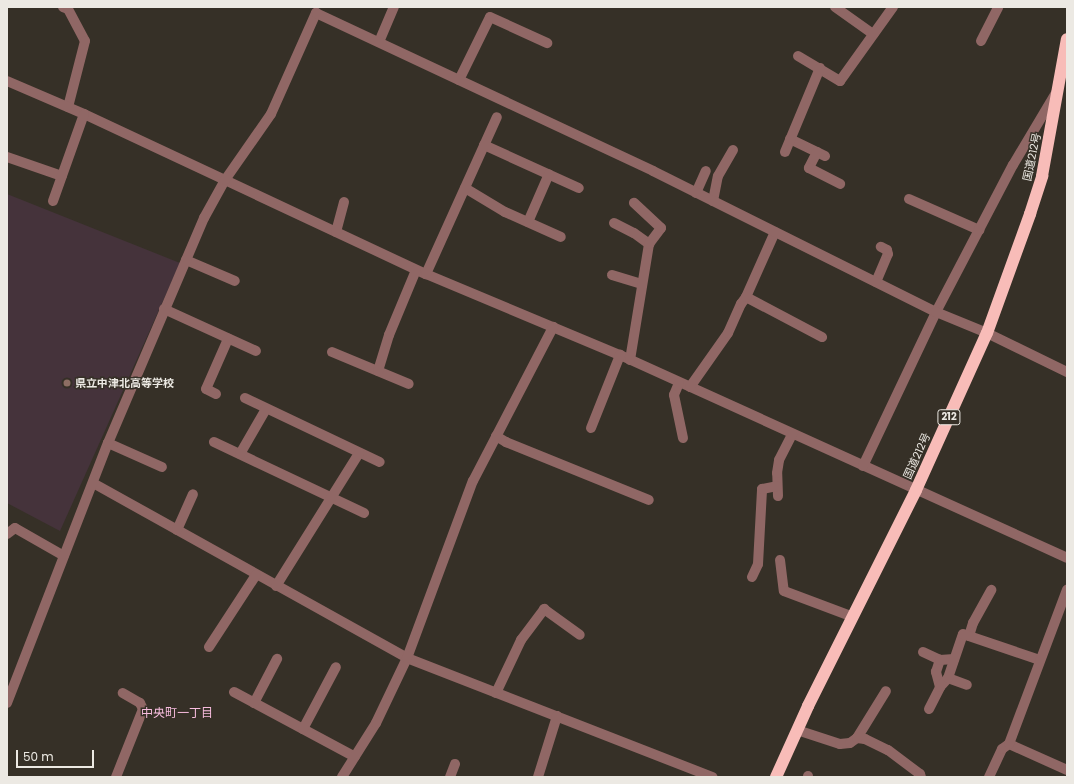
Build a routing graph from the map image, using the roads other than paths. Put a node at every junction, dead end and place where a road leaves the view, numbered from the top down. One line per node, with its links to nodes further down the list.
1 (63, 7): 17 (street)
2 (394, 7): 10 (street)
3 (835, 7): 7 (street)
4 (892, 7): 7 (street)
5 (998, 7): 9 (street)
6 (317, 10): 10 (street); 28 (street)
7 (873, 34): 13 (street)
8 (1067, 38): 16 (highway, 国道212号 / 212)
9 (980, 41)
10 (379, 42): 14 (street)
11 (548, 43): 14 (street)
12 (798, 56): 13 (street)
13 (820, 68): 20 (street)
14 (459, 80): 32 (street)
15 (7, 82): 17 (street)
16 (1057, 91): 40 (street); 57 (highway, 国道212号 / 212)
17 (68, 107): 18 (street)
18 (84, 114): 27 (street); 28 (street)
19 (497, 118): 21 (street)
20 (790, 139): 23 (street); 29 (street)
21 (484, 145): 26 (street); 30 (street)
22 (733, 150): 35 (street)
23 (785, 152)
24 (7, 157): 27 (street)
25 (706, 171): 32 (street)
26 (549, 174): 31 (street); 38 (street)
27 (62, 176): 34 (street)
28 (225, 180): 41 (street); 46 (street)
29 (840, 184)
30 (465, 188): 38 (street); 48 (street)
31 (579, 188)
32 (696, 192): 35 (street)
33 (910, 199): 40 (street)
34 (54, 201)
35 (713, 201): 42 (street)
36 (344, 202): 41 (street)
37 (634, 203): 44 (street)
38 (528, 222): 43 (street)
39 (614, 223): 44 (street)
40 (979, 230): 55 (street)
41 (336, 232): 47 (street)
42 (775, 232): 51 (street); 53 (street)
43 (561, 237)
44 (648, 244): 52 (street)
45 (881, 247): 51 (street)
46 (186, 260): 50 (street); 54 (street)
47 (416, 270): 48 (street); 64 (street)
48 (426, 274): 56 (street)
49 (612, 275): 52 (street)
50 (235, 281)
51 (876, 282): 55 (street)
52 (642, 284): 63 (street)
53 (746, 297): 58 (street); 68 (street)
54 (164, 309): 59 (street); 77 (street)
55 (936, 312): 57 (street); 81 (street)
56 (553, 327): 62 (street); 74 (street)
57 (987, 333): 65 (street); 84 (highway, 国道212号 / 212)
58 (822, 337)
59 (228, 339): 60 (street); 69 (street)
60 (256, 351)
61 (332, 352): 64 (street)
62 (620, 355): 63 (street); 72 (street)
63 (630, 360): 66 (street)
64 (378, 371): 67 (street)
65 (1067, 372)
66 (679, 383): 68 (street); 75 (street)
67 (409, 384)
68 (690, 388): 73 (street)
69 (216, 394)
70 (245, 398): 71 (street)
71 (266, 409): 78 (street); 79 (street)
72 (591, 428)
73 (792, 434): 81 (street); 95 (street)
74 (496, 436): 87 (street); 105 (street)
75 (683, 438)
76 (214, 442): 79 (street)
77 (108, 443): 82 (street); 83 (street)
78 (359, 453): 80 (street); 86 (street)
79 (240, 454): 86 (street)
80 (380, 462)
81 (863, 466): 84 (street)
82 (162, 468)
83 (93, 483): 89 (street); 91 (street)
84 (916, 490): 92 (street); 99 (highway, 国道212号 / 212)
85 (193, 494): 89 (street)
86 (331, 497): 88 (street); 96 (street)
87 (649, 500)
88 (364, 513)
89 (177, 530): 94 (street)
90 (7, 534): 91 (street)
91 (64, 556): 117 (street)
92 (1066, 556)
93 (780, 560): 99 (street)
94 (256, 575): 96 (street); 102 (street)
95 (752, 577)
96 (276, 586): 105 (street)
97 (990, 590): 101 (street)
98 (1067, 590): 108 (street)
99 (852, 617): 122 (highway, 国道212号 / 212)
100 (580, 635): 115 (street)
101 (970, 636): 106 (street); 108 (street)
102 (209, 647)
103 (923, 652): 107 (street)
104 (277, 658): 118 (street)
105 (407, 658): 115 (street); 125 (street)
106 (954, 659): 107 (street); 110 (street)
107 (940, 660): 112 (street)
108 (1040, 660): 124 (street)
109 (336, 667): 121 (street)
110 (948, 678): 111 (street); 112 (street)
111 (967, 685)
112 (940, 687): 119 (street)
113 (886, 691): 123 (street)
114 (234, 692): 118 (street)
115 (496, 693): 120 (street)
116 (123, 694): 128 (street)
117 (7, 703)
118 (254, 703): 121 (street)
119 (929, 709)
120 (557, 716): 131 (street); 132 (street)
121 (303, 729): 125 (street)
122 (797, 730): 123 (street); 133 (highway, 国道212号 / 212)
123 (857, 738): 134 (street)
124 (1009, 744): 127 (street); 135 (street)
125 (356, 757): 129 (street)
126 (455, 764): 130 (street)
127 (1067, 770)
128 (116, 777)
129 (342, 777)
130 (450, 777)
131 (538, 777)
132 (713, 777)
133 (776, 777)
134 (921, 777)
135 (988, 777)

